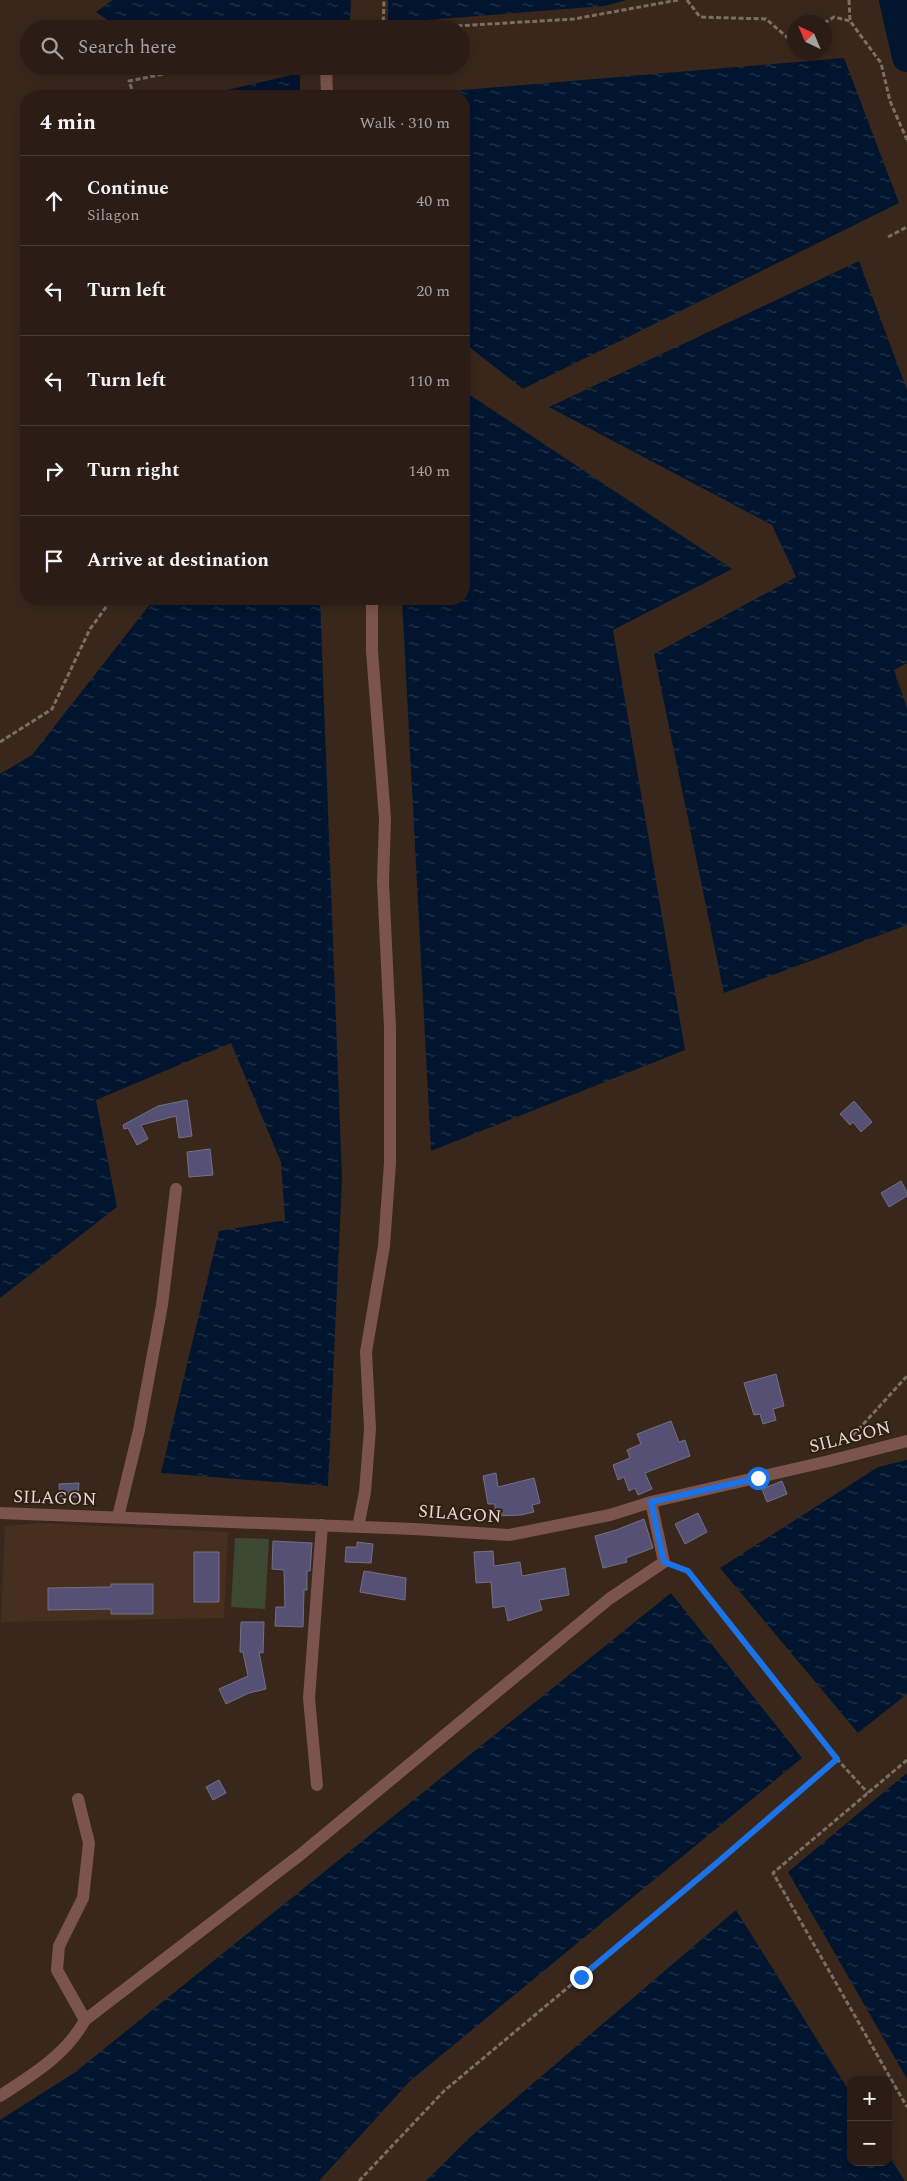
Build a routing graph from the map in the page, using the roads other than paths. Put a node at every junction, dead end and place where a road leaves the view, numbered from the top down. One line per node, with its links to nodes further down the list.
1 (326, 75): 2 (street)
2 (327, 90)
3 (372, 605): 10 (street)
4 (176, 1188): 8 (street)
5 (907, 1441): 6 (street, SILAGON)
6 (651, 1502): 10 (street, SILAGON); 13 (street)
7 (0, 1513): 8 (street, SILAGON)
8 (118, 1518): 9 (street, SILAGON)
9 (322, 1525): 10 (street, SILAGON); 11 (street)
10 (358, 1527)
11 (317, 1786)
12 (78, 1799): 13 (street)
13 (85, 2020): 14 (street)
14 (0, 2096)

